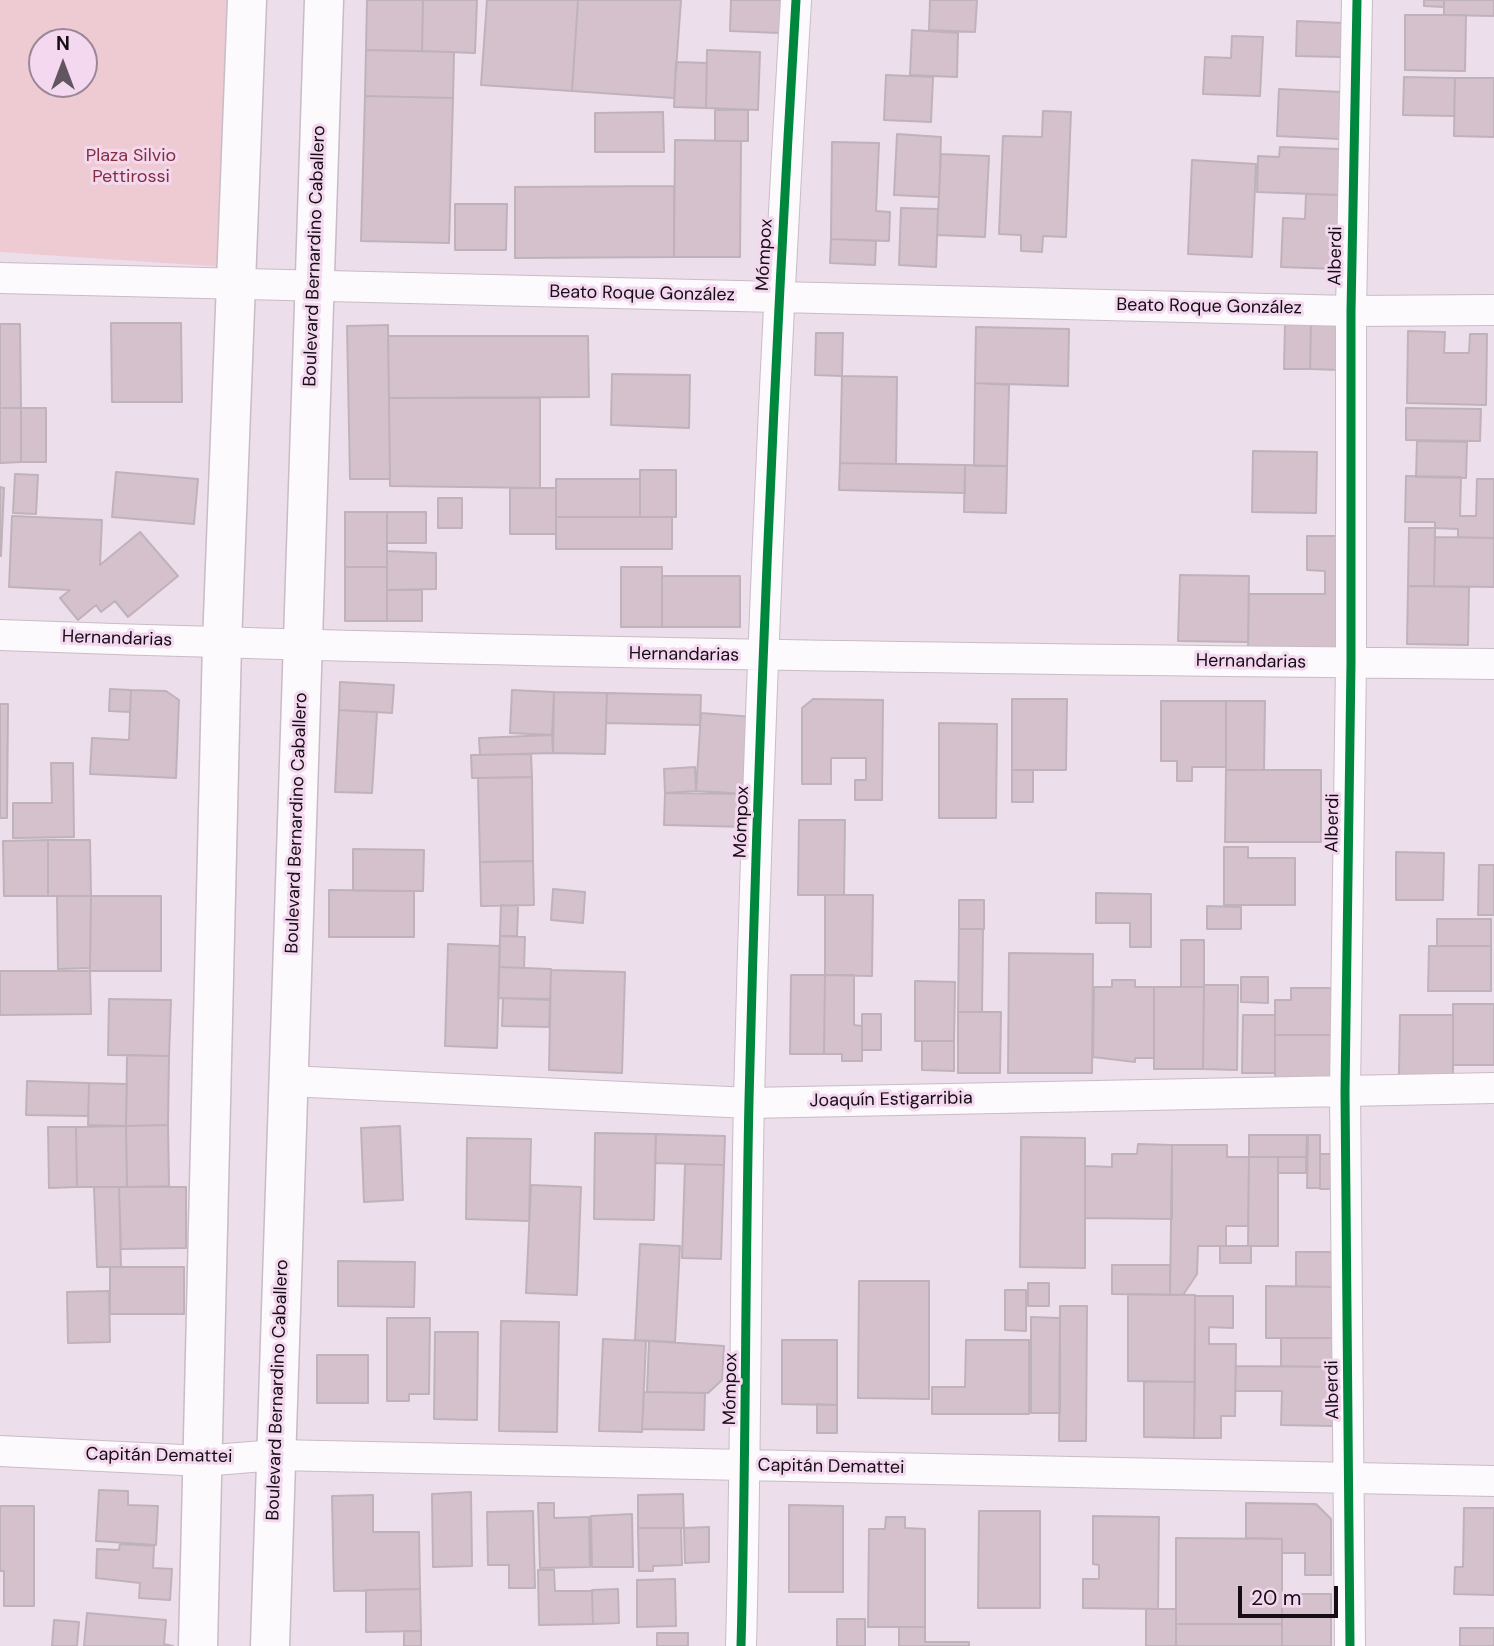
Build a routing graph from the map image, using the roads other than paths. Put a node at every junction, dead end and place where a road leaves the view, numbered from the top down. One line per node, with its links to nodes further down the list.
1 (247, 0): 6 (main road)
2 (324, 0): 7 (main road, Boulevard Bernardino Caballero)
3 (796, 0): 8 (street, Mómpox)
4 (1357, 0): 10 (street, Alberdi)
5 (0, 278): 6 (street, Beato Roque González)
6 (236, 284): 7 (street, Beato Roque González); 12 (main road)
7 (314, 286): 8 (street, Beato Roque González); 13 (main road, Boulevard Bernardino Caballero)
8 (778, 298): 10 (street, Beato Roque González); 14 (street, Mómpox)
9 (1494, 310): 10 (street, Beato Roque González)
10 (1351, 311): 15 (street, Alberdi)
11 (0, 635): 12 (street, Hernandarias)
12 (222, 643): 13 (street, Hernandarias); 23 (main road)
13 (303, 646): 14 (street, Hernandarias); 17 (main road, Boulevard Bernardino Caballero)
14 (762, 657): 15 (street, Hernandarias); 20 (street, Mómpox)
15 (1351, 663): 16 (street, Hernandarias); 19 (street, Alberdi)
16 (1494, 664)
17 (288, 1082): 20 (street, Joaquín Estigarribia); 22 (main road, Boulevard Bernardino Caballero)
18 (1494, 1088): 19 (street, Joaquín Estigarribia)
19 (1345, 1091): 20 (street, Joaquín Estigarribia); 25 (street, Alberdi)
20 (749, 1103): 24 (street, Mómpox)
21 (0, 1451): 23 (street, Capitán Demattei)
22 (276, 1455): 23 (street, Capitán Demattei); 24 (street, Capitán Demattei); 28 (main road, Boulevard Bernardino Caballero)
23 (202, 1461): 27 (main road)
24 (746, 1465): 25 (street, Capitán Demattei); 29 (street, Mómpox)
25 (1350, 1478): 26 (street, Capitán Demattei); 30 (street, Alberdi)
26 (1494, 1481)
27 (198, 1646)
28 (270, 1646)
29 (741, 1646)
30 (1350, 1646)

